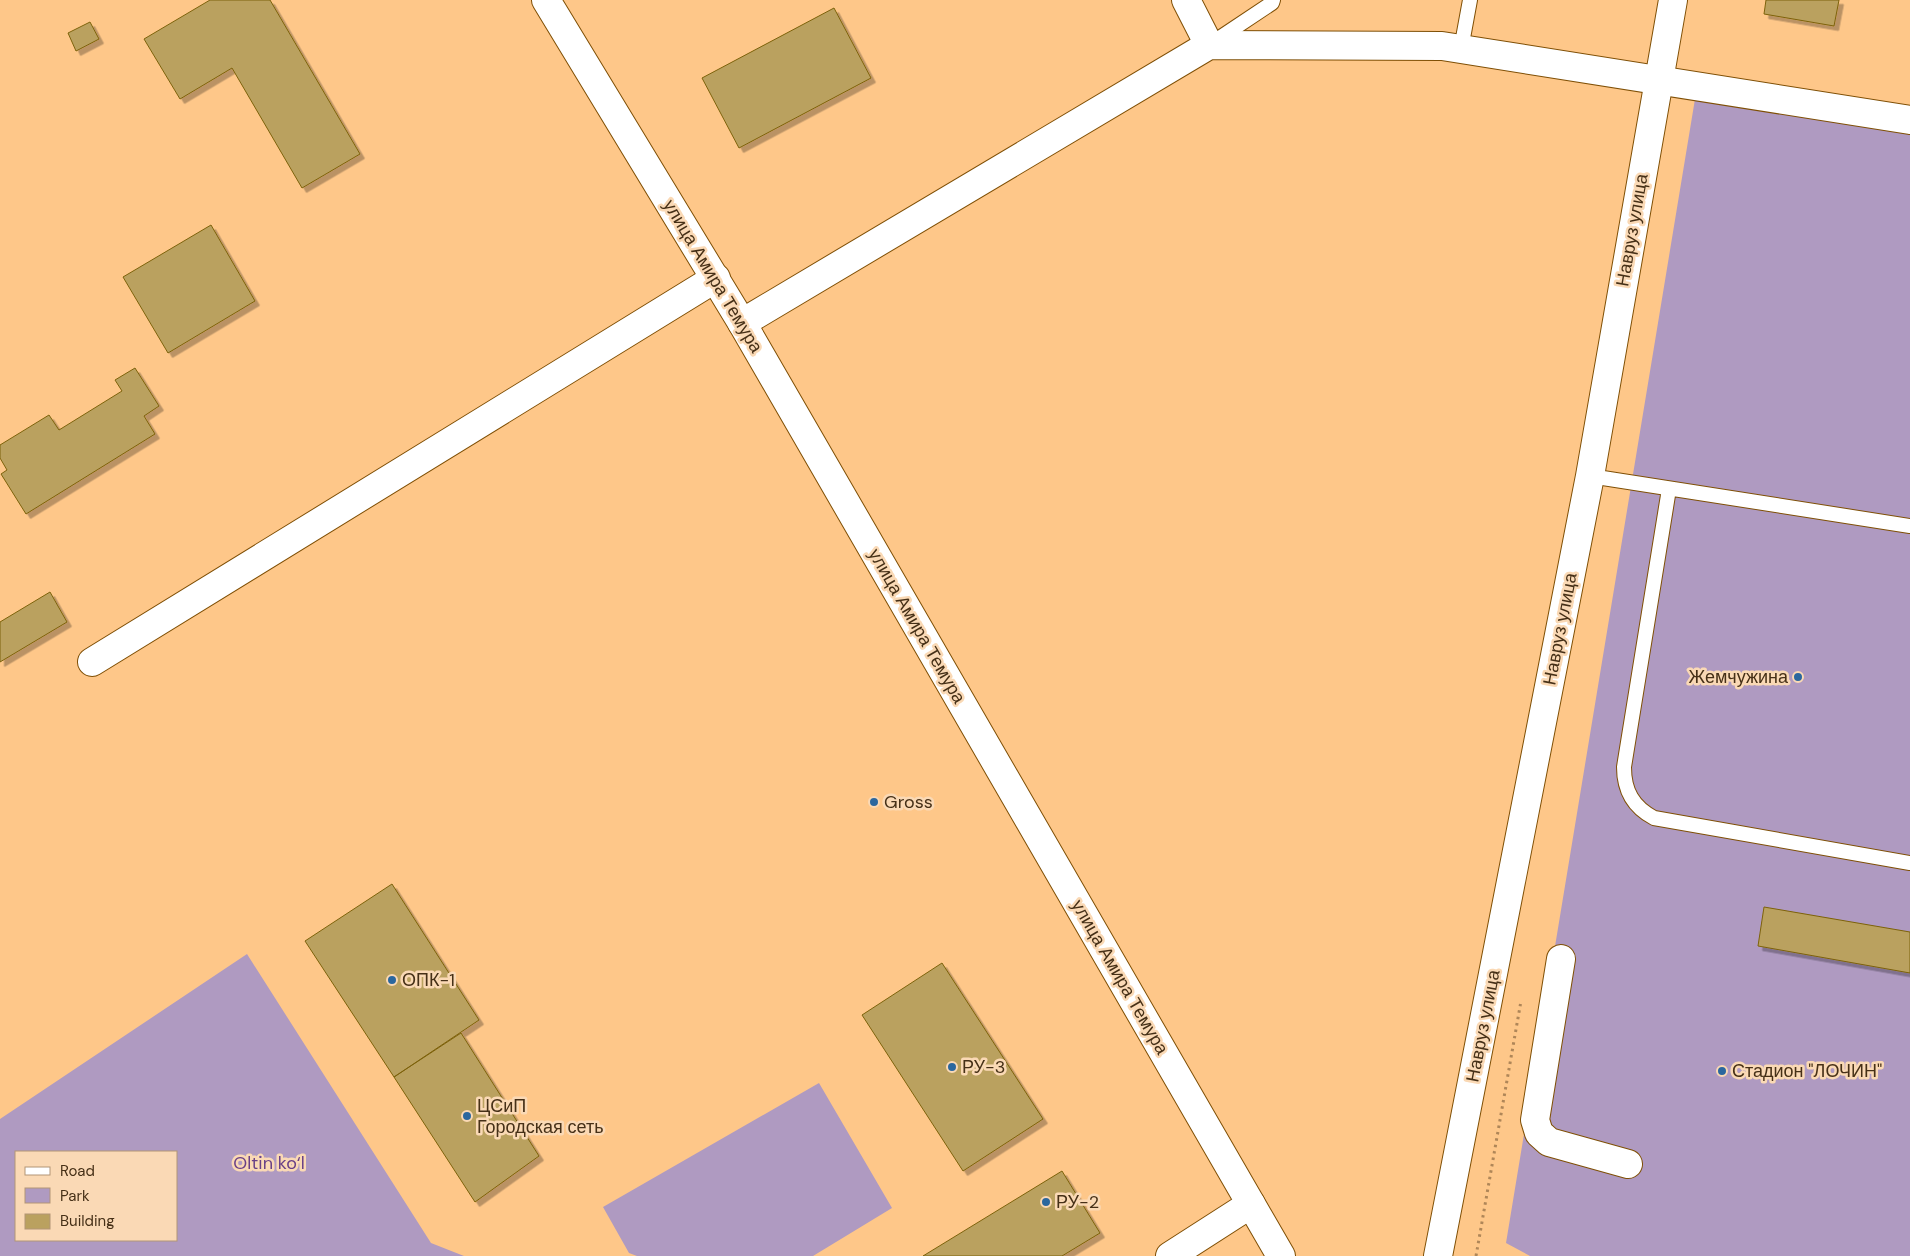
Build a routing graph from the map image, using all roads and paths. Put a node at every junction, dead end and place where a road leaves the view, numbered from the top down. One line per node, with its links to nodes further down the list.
1 (546, 0): 10 (street, улица Амира Темура)
2 (1186, 0): 6 (street)
3 (1273, 0): 6 (lane)
4 (1470, 0): 7 (lane)
5 (1673, 0): 8 (street, Навруз улица)
6 (1209, 45): 7 (street); 11 (street)
7 (1461, 49): 8 (street)
8 (1658, 79): 9 (street); 12 (street, Навруз улица)
9 (1910, 120)
10 (716, 278): 11 (street, улица Амира Темура); 15 (street)
11 (742, 323): 19 (street, улица Амира Темура)
12 (1590, 476): 13 (lane); 22 (street, Навруз улица)
13 (1669, 489): 14 (lane); 16 (lane)
14 (1910, 526)
15 (92, 662)
16 (1910, 862)
17 (1561, 959): 18 (street)
18 (1628, 1164)
19 (1251, 1204): 20 (street); 21 (street, улица Амира Темура)
20 (1170, 1256)
21 (1281, 1256)
22 (1438, 1256)

